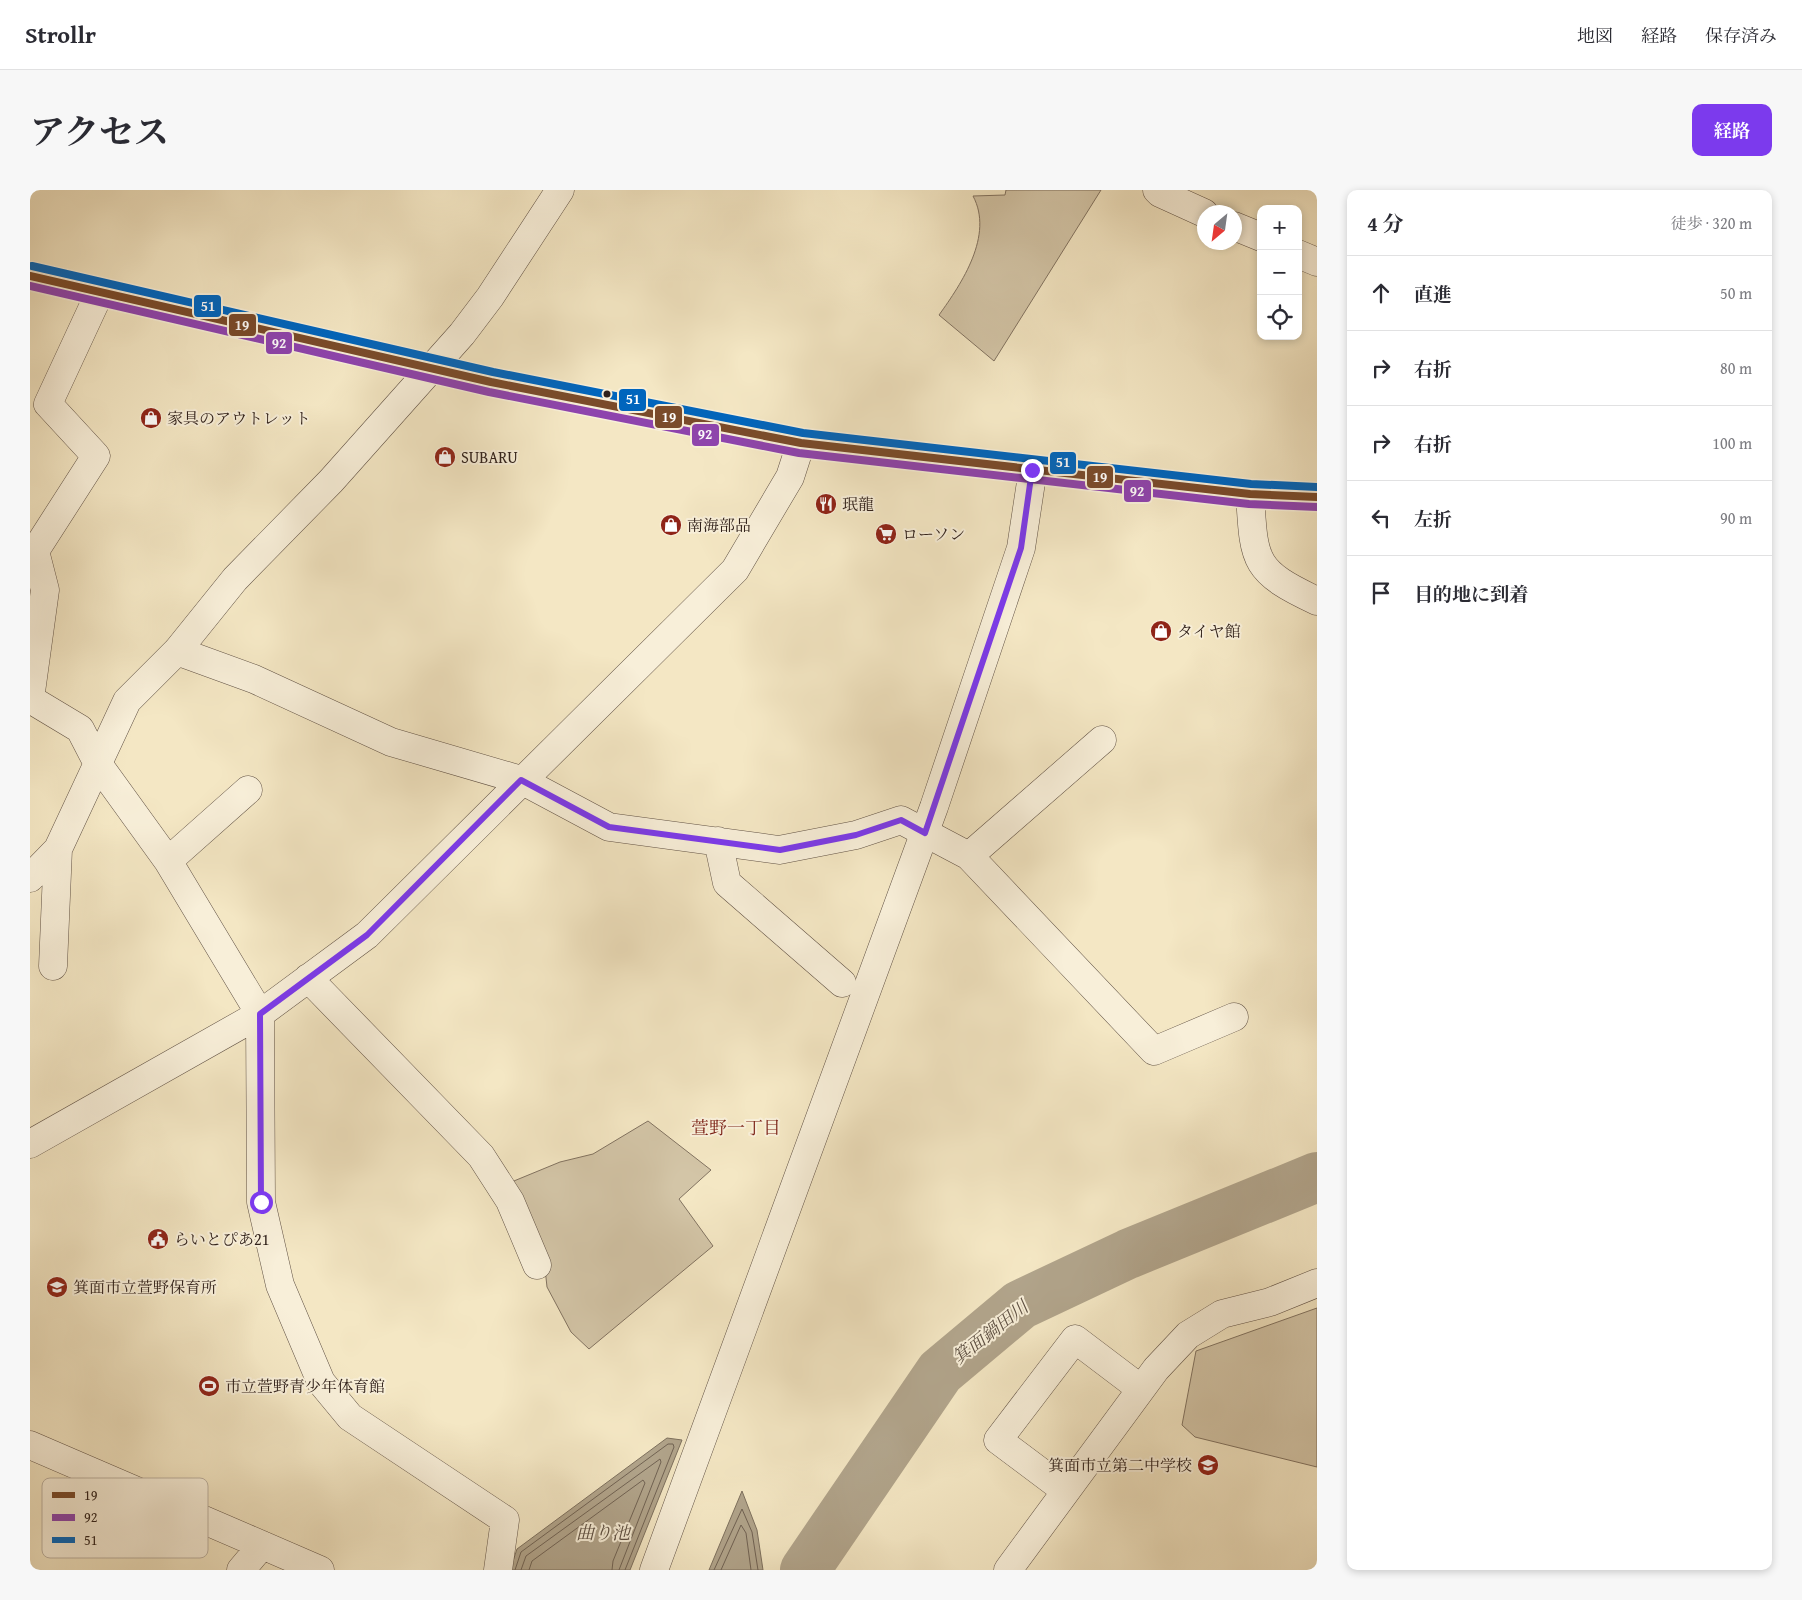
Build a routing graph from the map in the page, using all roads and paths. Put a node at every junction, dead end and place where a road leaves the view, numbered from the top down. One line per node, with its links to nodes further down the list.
1 (560, 190): 10 (street)
2 (1157, 190): 3 (street)
3 (1197, 210)
4 (1242, 229): 5 (street)
5 (1257, 235)
6 (1302, 256): 7 (street)
7 (1317, 262)
8 (30, 276): 9 (highway)
9 (100, 292): 10 (highway); 17 (street)
10 (430, 368): 11 (highway); 16 (street)
11 (801, 443): 12 (highway); 20 (street)
12 (1032, 470): 13 (highway); 22 (street)
13 (1250, 494): 14 (highway); 15 (street)
14 (1317, 496)
15 (1317, 601)
16 (177, 651): 19 (street); 20 (street)
17 (30, 699): 19 (street)
18 (1102, 740): 25 (street)
19 (98, 764): 24 (street); 26 (street)
20 (521, 780): 23 (street); 29 (street)
21 (248, 790): 26 (street)
22 (925, 833): 23 (street); 25 (street); 45 (street)
23 (718, 842): 30 (street)
24 (58, 849): 27 (street); 28 (street)
25 (969, 856): 32 (street)
26 (168, 861): 31 (street)
27 (30, 878)
28 (53, 966)
29 (308, 978): 31 (street); 34 (street)
30 (842, 983)
31 (260, 1014): 33 (street); 44 (street)
32 (1234, 1017)
33 (30, 1144)
34 (537, 1265)
35 (1317, 1283): 36 (street)
36 (1141, 1389): 39 (street); 39 (street)
37 (30, 1445): 38 (street)
38 (107, 1478)
39 (1066, 1491): 46 (street)
40 (208, 1521): 41 (street)
41 (262, 1544): 42 (street); 43 (street)
42 (241, 1570)
43 (320, 1570)
44 (498, 1570)
45 (654, 1570)
46 (1008, 1570)

